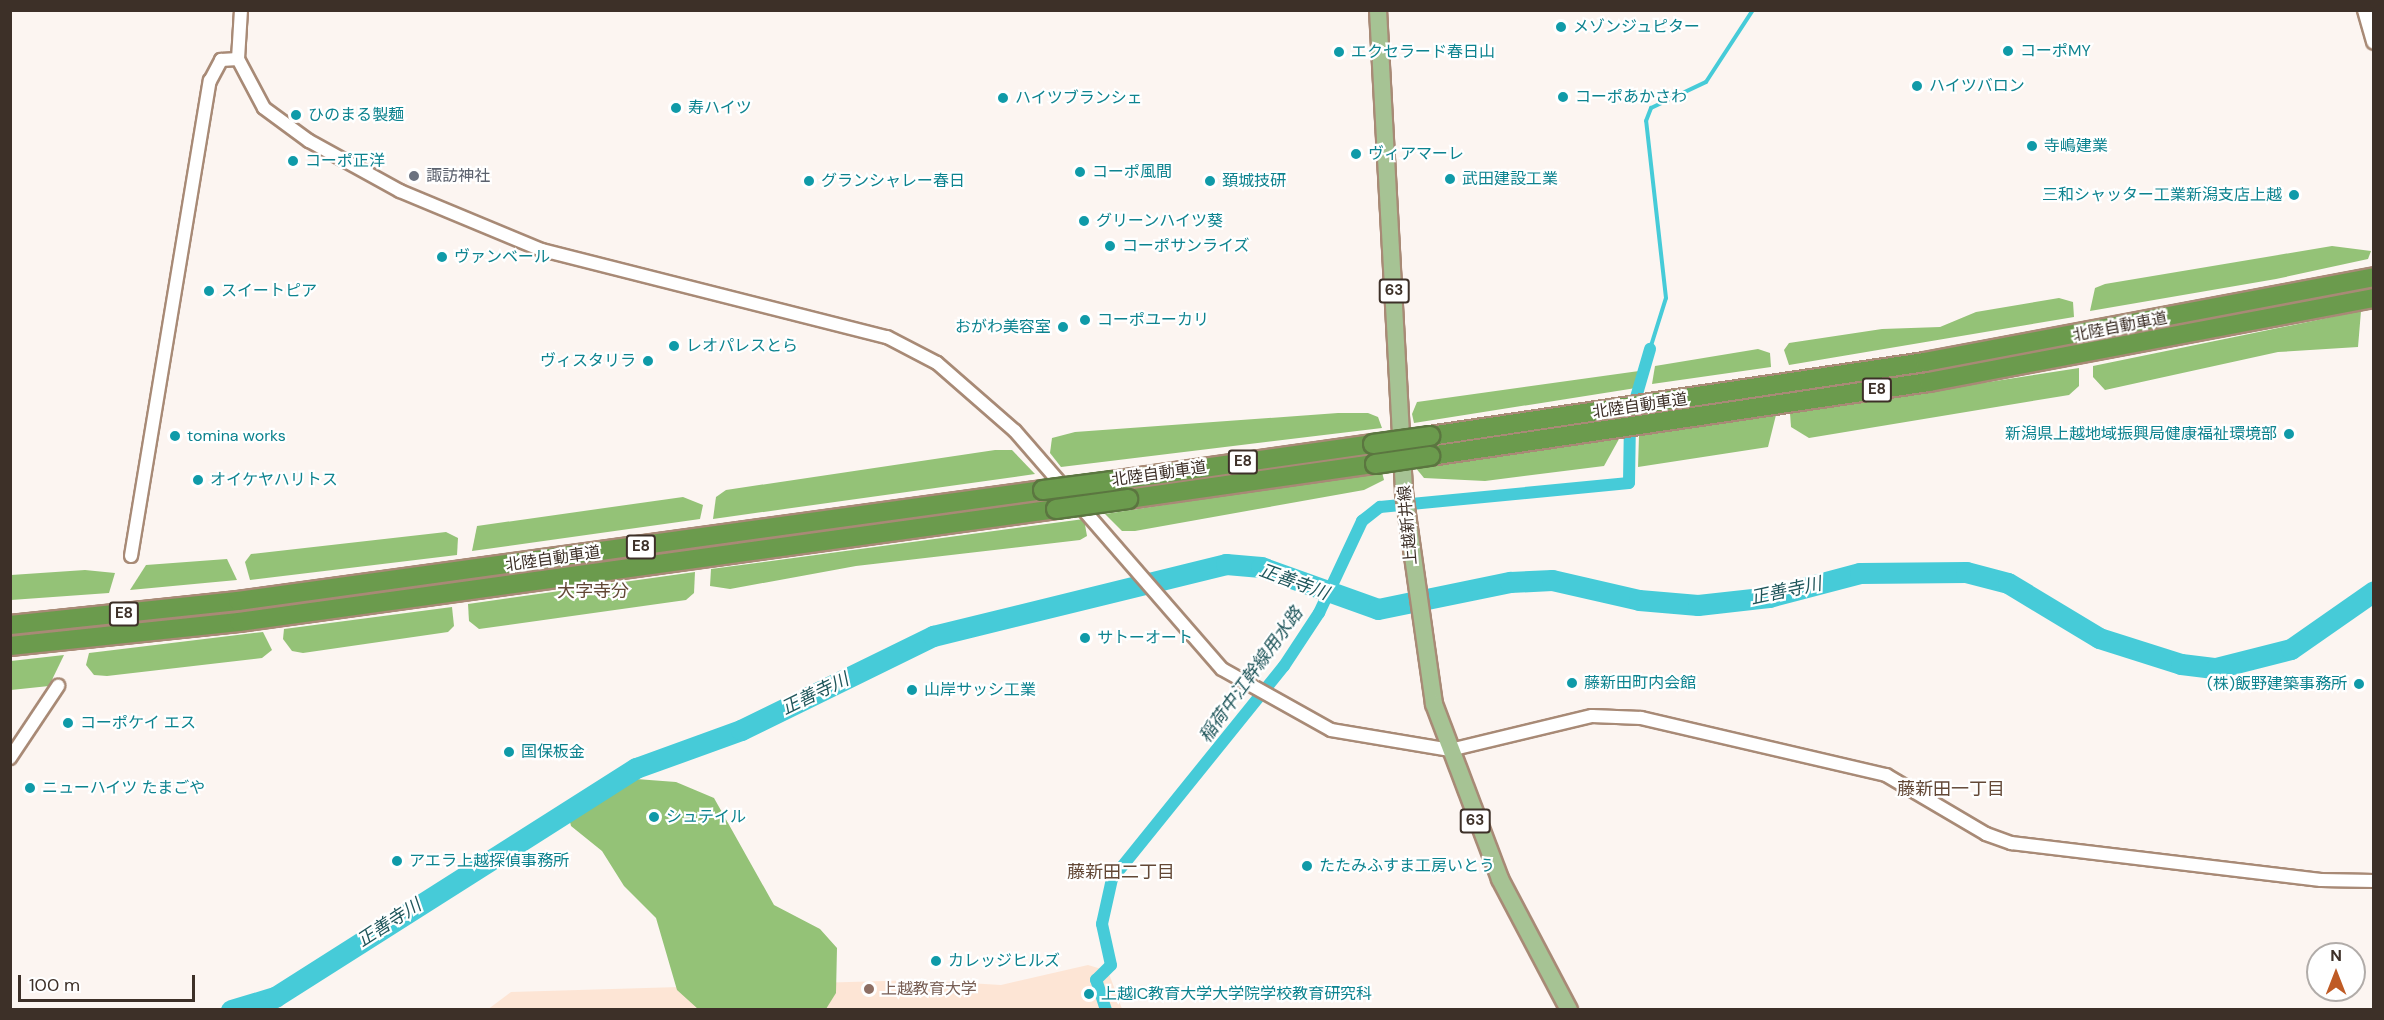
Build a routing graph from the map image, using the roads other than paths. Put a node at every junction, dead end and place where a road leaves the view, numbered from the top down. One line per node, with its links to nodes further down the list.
1 (241, 10): 5 (street)
2 (1378, 10): 14 (main road, 上越新井線 / 63)
3 (2365, 10): 4 (main road)
4 (2373, 42)
5 (238, 59): 8 (street); 14 (street)
6 (2373, 277): 9 (highway, 北陸自動車道 / E8, bridge)
7 (2373, 298): 12 (highway, 北陸自動車道 / E8, bridge)
8 (132, 556)
9 (238, 601): 10 (highway); 11 (highway, 北陸自動車道 / E8)
10 (10, 615)
11 (10, 625)
12 (10, 646)
13 (58, 686): 15 (street)
14 (1450, 750): 16 (street); 17 (main road, 上越新井線 / 63)
15 (10, 758)
16 (2373, 881)
17 (1569, 1010)

